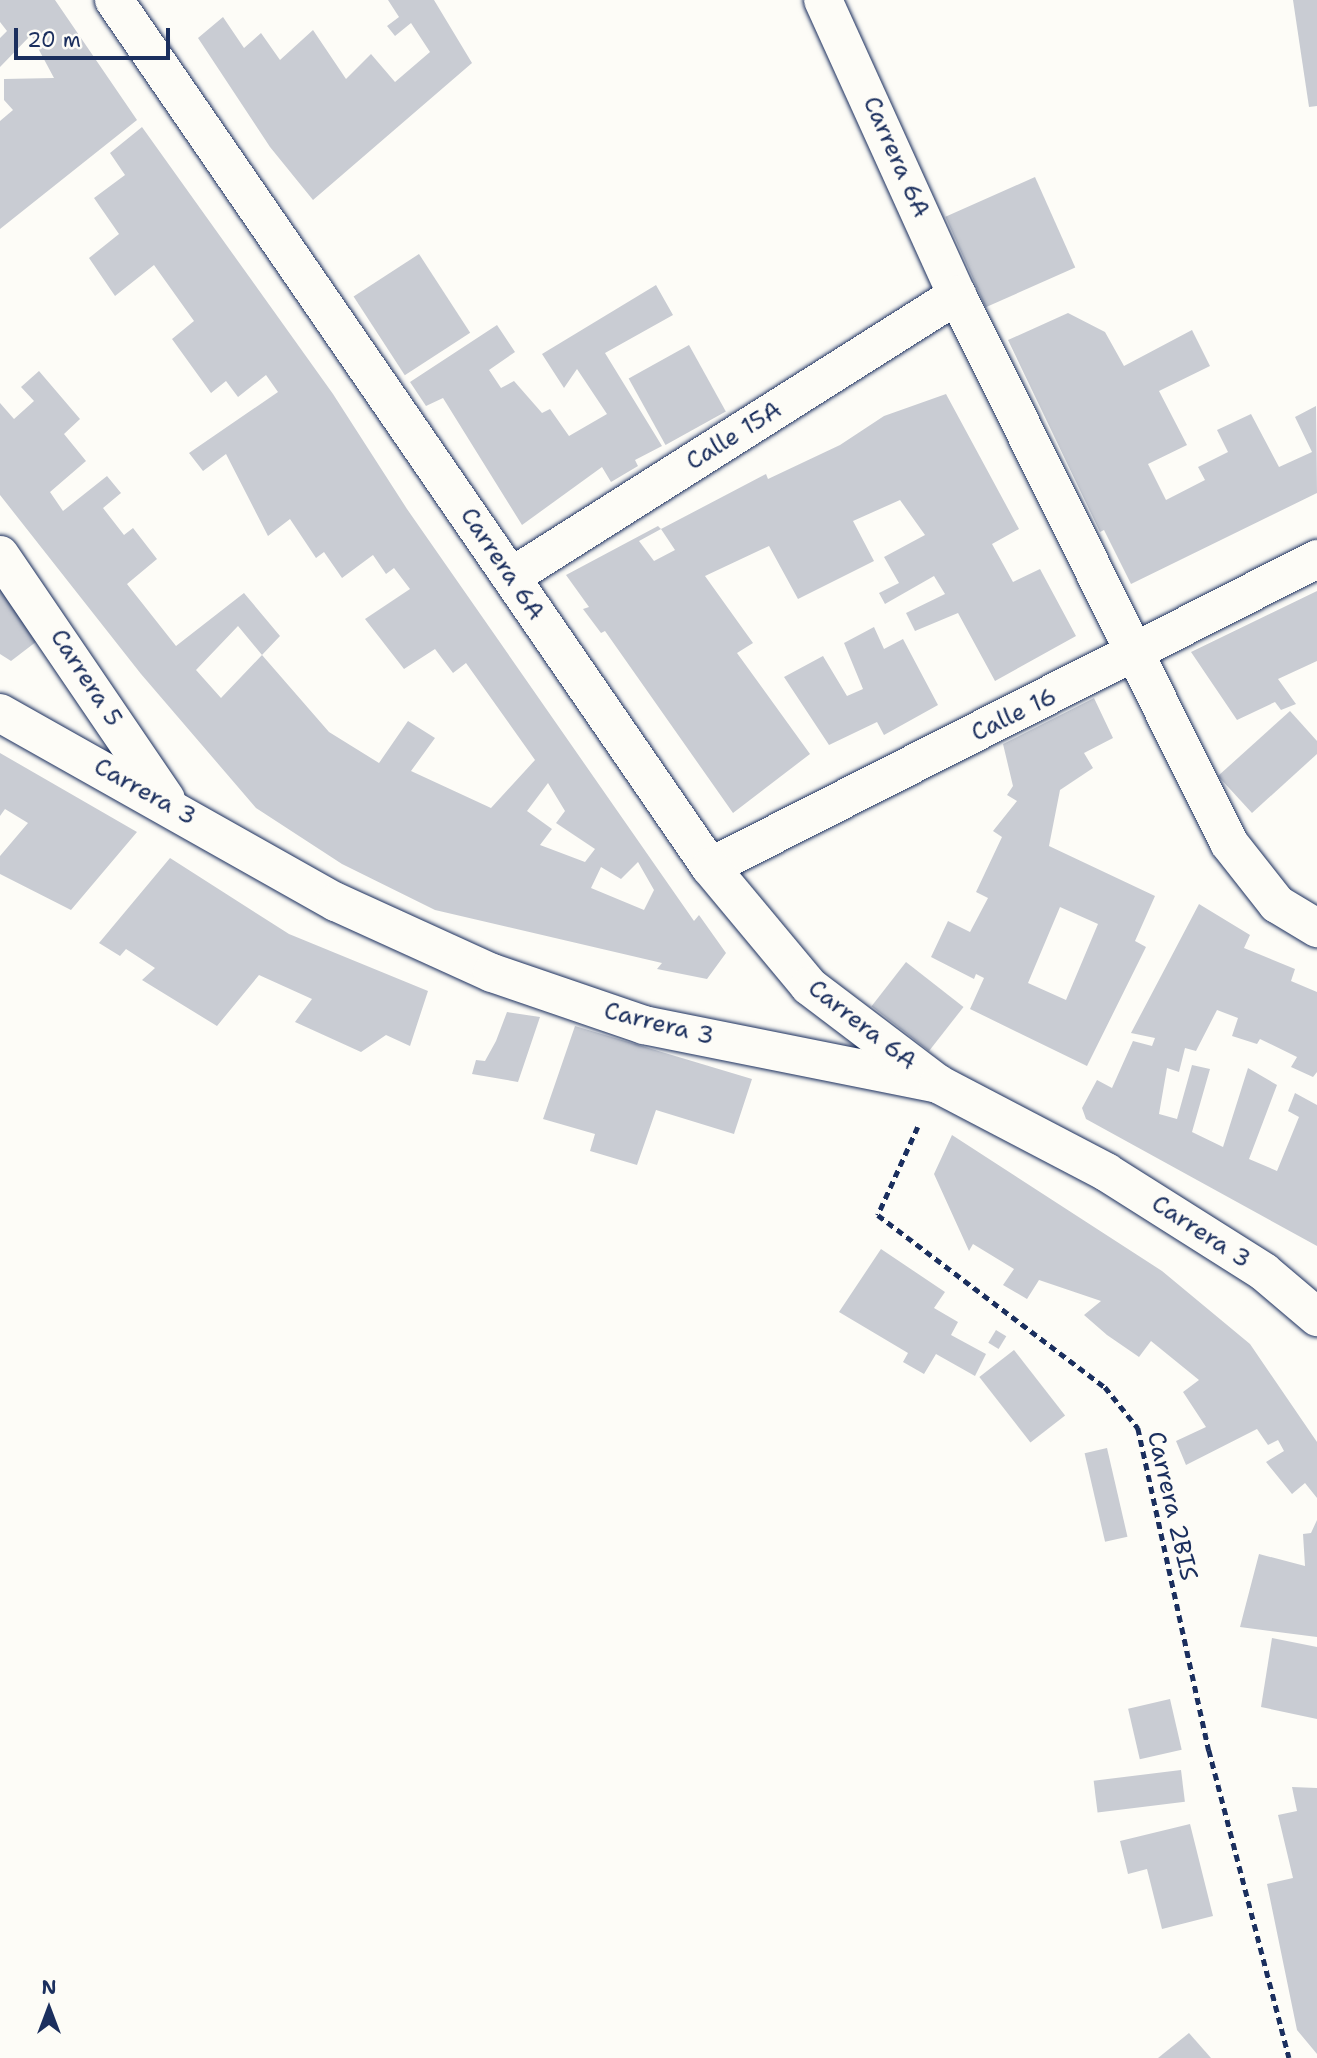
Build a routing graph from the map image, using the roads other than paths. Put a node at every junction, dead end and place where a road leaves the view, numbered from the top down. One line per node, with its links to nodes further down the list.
1 (114, 0): 6 (street, Carrera 6A)
2 (824, 0): 3 (street, Carrera 6A)
3 (957, 295): 6 (street, Calle 15A); 7 (street, Carrera 6A)
4 (0, 555): 9 (street, Carrera 5)
5 (1317, 559): 7 (street, Calle 16)
6 (511, 577): 10 (street, Carrera 6A)
7 (1132, 656): 10 (street, Calle 16); 11 (street, Carrera 6A)
8 (0, 713): 9 (street, Carrera 3)
9 (169, 804): 12 (street, Carrera 3)
10 (710, 867): 12 (street, Carrera 6A)
11 (1317, 928)
12 (938, 1084): 13 (street, Carrera 3)
13 (1317, 1317)

